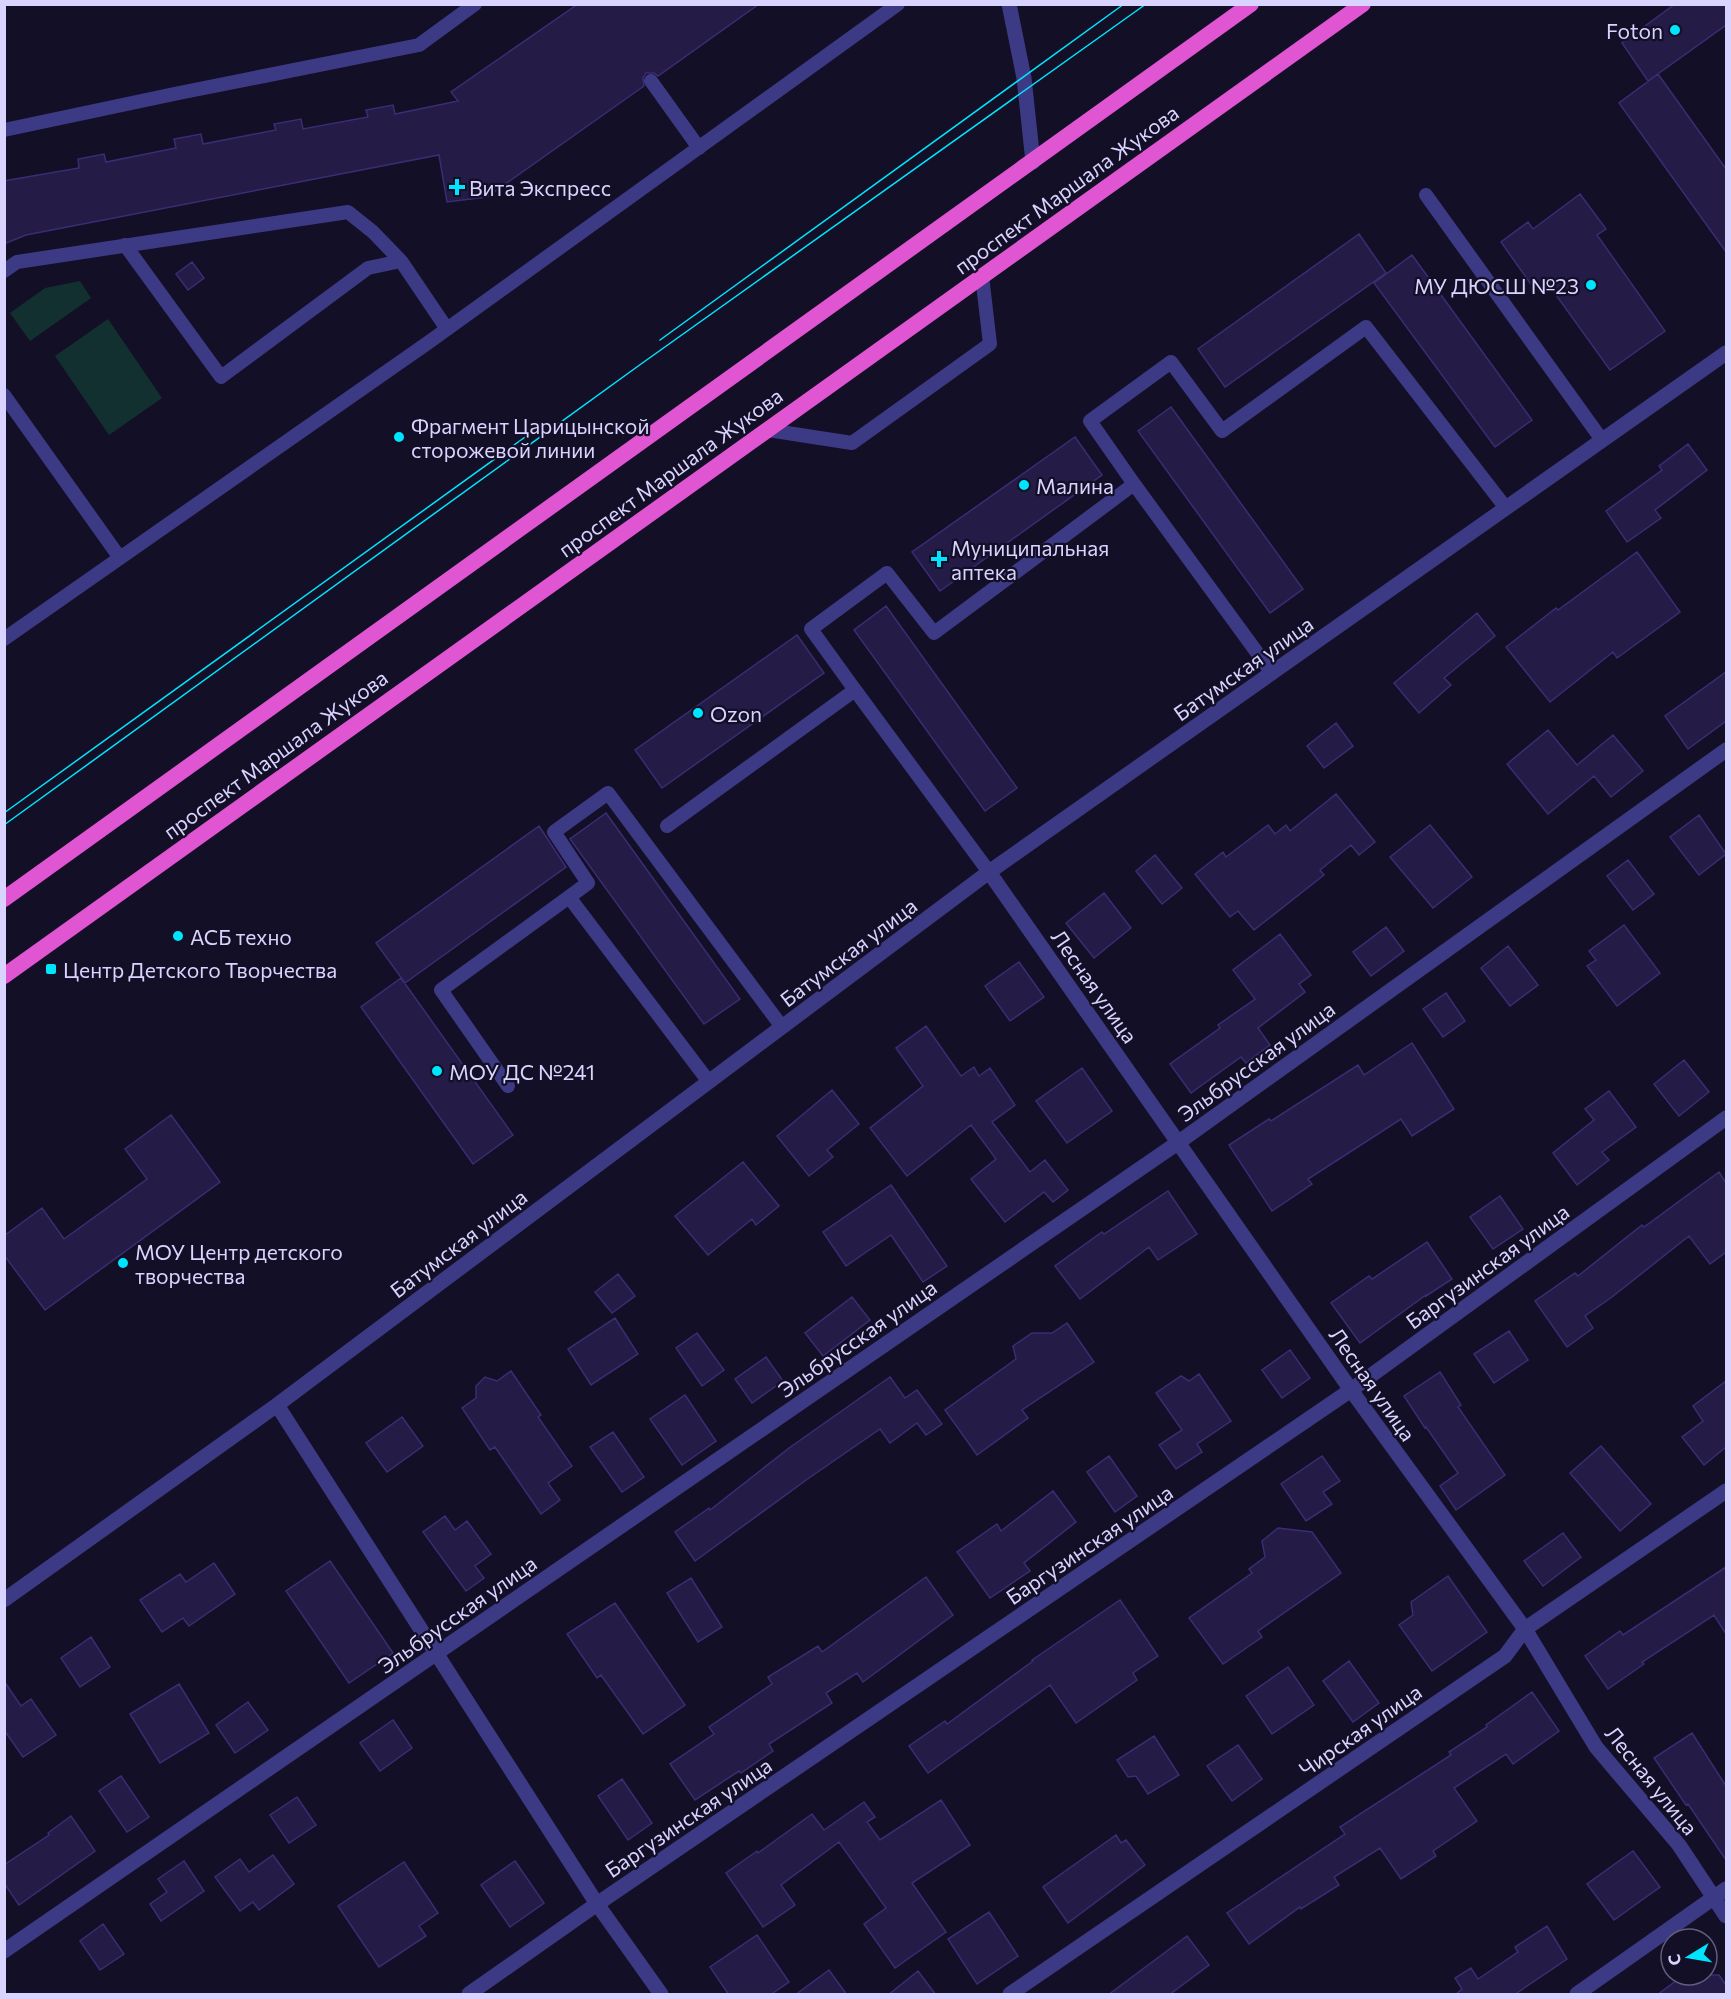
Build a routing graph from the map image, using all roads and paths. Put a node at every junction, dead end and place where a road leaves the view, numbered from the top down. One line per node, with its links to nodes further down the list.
1 (475, 4): 7 (lane)
2 (898, 4): 8 (lane)
3 (1009, 4): 9 (street)
4 (1251, 4): 9 (highway, проспект Маршала Жукова)
5 (1363, 4): 14 (highway, проспект Маршала Жукова)
6 (651, 81): 8 (lane)
7 (4, 130)
8 (699, 148): 15 (lane)
9 (1033, 162): 30 (highway, проспект Маршала Жукова)
10 (1426, 195): 19 (lane)
11 (125, 245): 12 (lane); 12 (lane); 13 (lane)
12 (401, 261): 15 (lane)
13 (4, 271)
14 (982, 276): 18 (highway, проспект Маршала Жукова); 18 (lane)
15 (447, 329): 22 (lane)
16 (1726, 353): 19 (street, Батумская улица)
17 (4, 395): 22 (lane)
18 (768, 429): 31 (highway, проспект Маршала Жукова)
19 (1602, 440): 21 (street, Батумская улица)
20 (1134, 484): 21 (lane); 24 (lane); 25 (lane)
21 (1506, 508): 24 (street, Батумская улица)
22 (120, 558): 23 (lane)
23 (4, 639)
24 (1272, 673): 28 (street, Батумская улица)
25 (855, 690): 27 (lane); 28 (lane)
26 (1726, 750): 36 (street, Эльбрусская улица)
27 (667, 826)
28 (990, 872): 32 (street, Батумская улица); 36 (street, Лесная улица)
29 (569, 897): 32 (lane); 33 (lane); 34 (lane)
30 (4, 899)
31 (4, 976)
32 (782, 1027): 33 (street, Батумская улица)
33 (709, 1082): 38 (street, Батумская улица)
34 (508, 1086)
35 (1726, 1118): 37 (street, Баргузинская улица)
36 (1179, 1143): 37 (street, Лесная улица); 42 (street, Эльбрусская улица)
37 (1351, 1390): 41 (street, Лесная улица); 45 (street, Баргузинская улица)
38 (277, 1405): 40 (street, Батумская улица); 42 (street)
39 (1726, 1491): 41 (street, Чирская улица)
40 (4, 1600)
41 (1525, 1629): 44 (street, Лесная улица); 50 (street, Чирская улица)
42 (436, 1653): 45 (street); 47 (street, Эльбрусская улица)
43 (1726, 1889): 44 (street)
44 (1713, 1898): 46 (street, Лесная улица); 51 (street)
45 (597, 1904): 48 (street, Баргузинская улица); 49 (street)
46 (1726, 1916)
47 (4, 1951)
48 (469, 1995)
49 (661, 1995)
50 (1010, 1995)
51 (1577, 1995)

